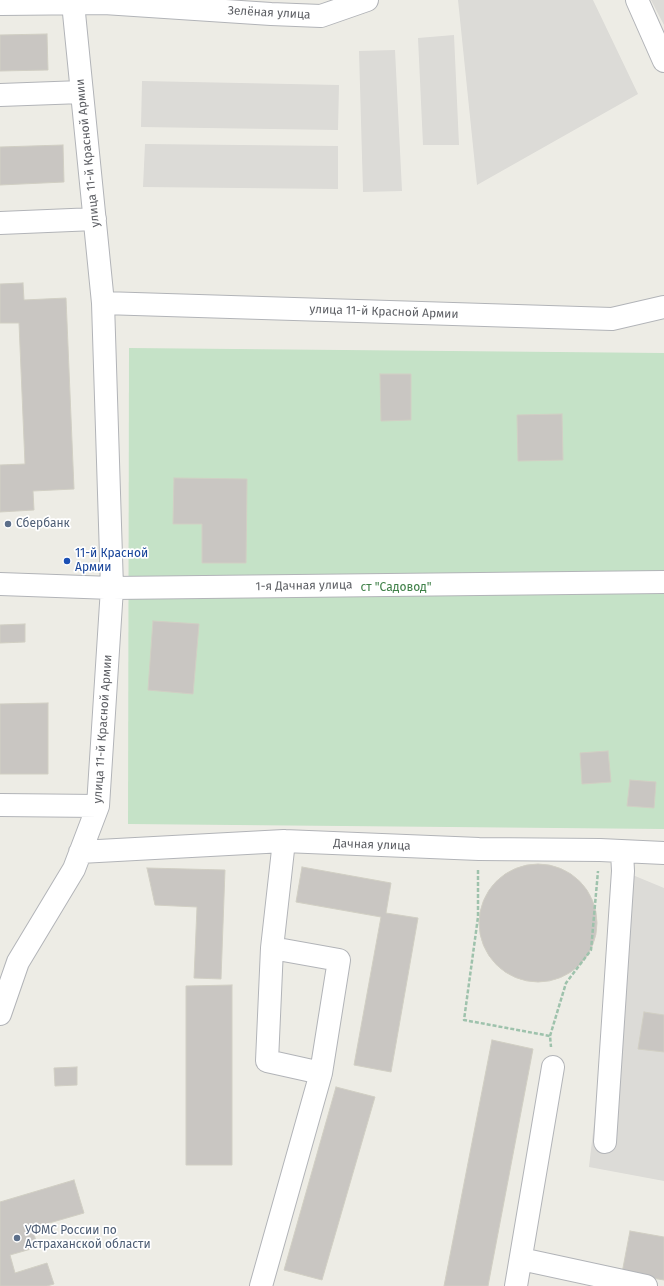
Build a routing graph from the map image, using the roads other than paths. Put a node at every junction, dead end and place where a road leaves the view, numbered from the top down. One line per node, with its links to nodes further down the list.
1 (367, 0): 6 (street, Зелёная улица)
2 (637, 0): 7 (street)
3 (104, 1): 4 (street, Зелёная улица); 6 (street, Зелёная улица)
4 (73, 3): 5 (street, Зелёная улица); 8 (street, улица 11-й Красной Армии)
5 (0, 4)
6 (272, 7)
7 (664, 61)
8 (82, 92): 9 (street); 10 (street, улица 11-й Красной Армии)
9 (0, 95)
10 (95, 218): 11 (street); 12 (street, улица 11-й Красной Армии)
11 (0, 223)
12 (103, 303): 13 (street, улица 11-й Красной Армии); 16 (street, улица 11-й Красной Армии)
13 (664, 307)
14 (664, 582): 16 (street, 1-я Дачная улица)
15 (0, 584): 16 (street)
16 (112, 588): 18 (street, улица 11-й Красной Армии)
17 (0, 805): 18 (street)
18 (98, 806): 20 (street, улица 11-й Красной Армии)
19 (284, 841): 20 (street, Дачная улица); 21 (street, Дачная улица); 23 (street)
20 (80, 852): 24 (street, улица 11-й Красной Армии)
21 (622, 852): 22 (street, Дачная улица); 28 (street)
22 (664, 853)
23 (272, 948): 27 (street); 27 (street)
24 (9, 962): 25 (street, улица 11-й Красной Армии)
25 (0, 1014)
26 (553, 1067): 29 (street)
27 (321, 1073): 30 (street)
28 (605, 1142)
29 (521, 1259): 31 (street); 32 (street)
30 (261, 1286)
31 (516, 1286)
32 (646, 1286)

